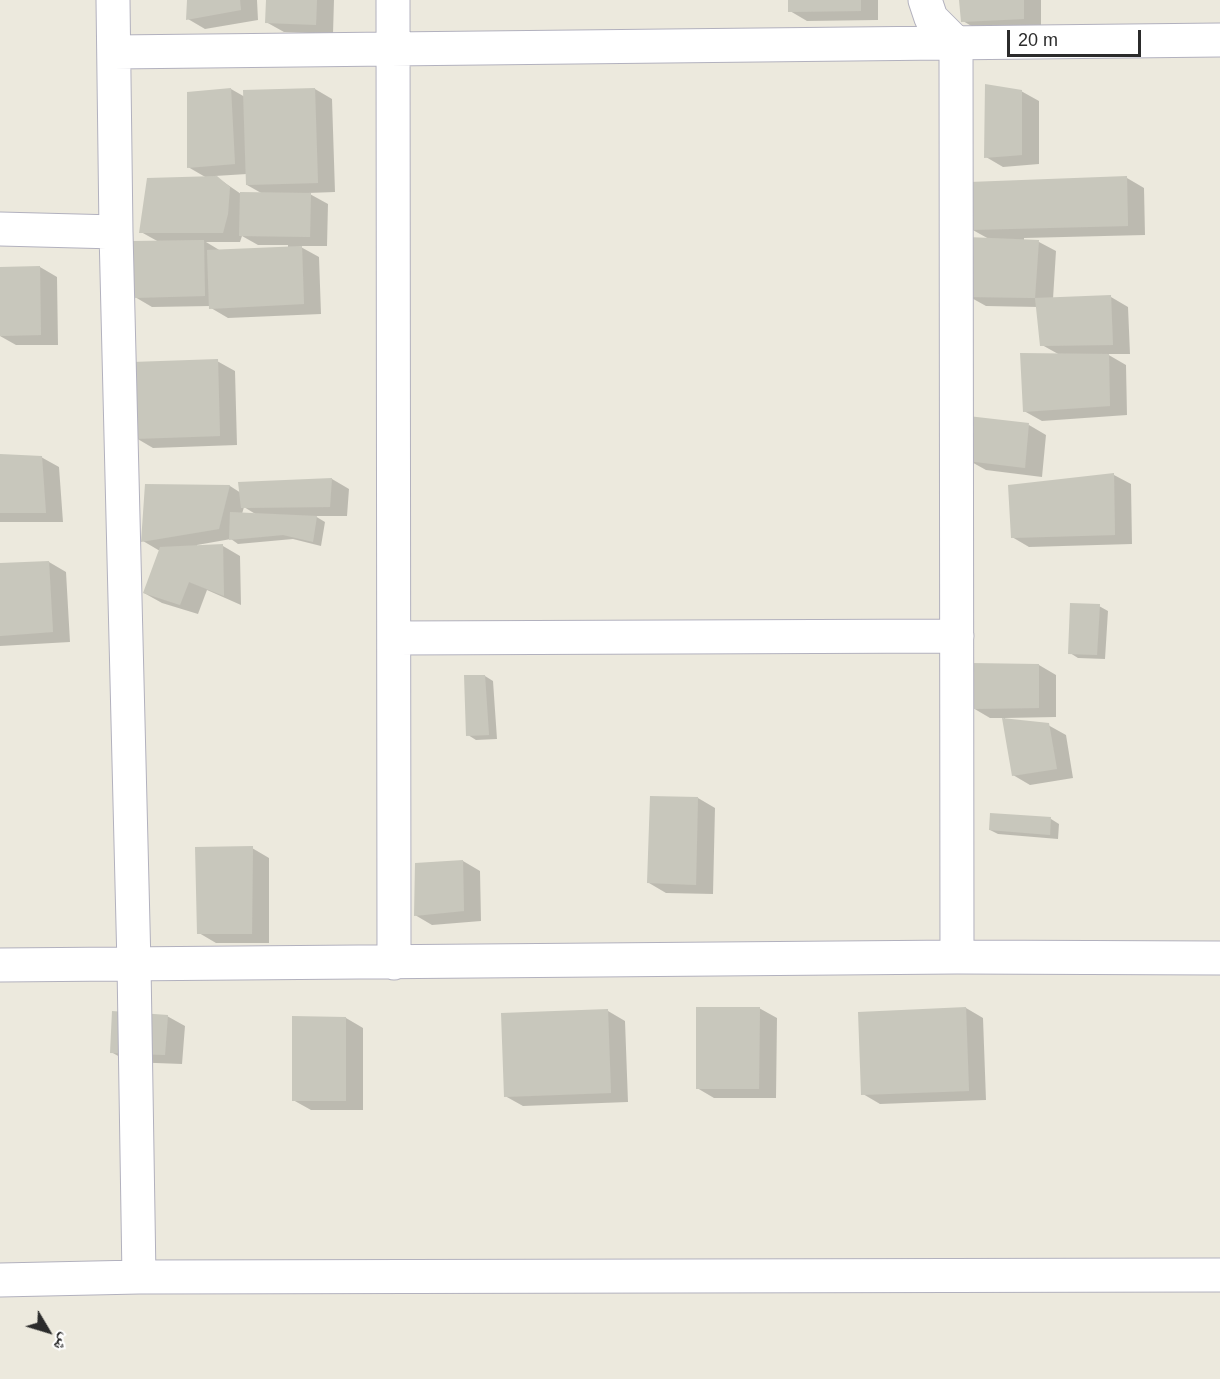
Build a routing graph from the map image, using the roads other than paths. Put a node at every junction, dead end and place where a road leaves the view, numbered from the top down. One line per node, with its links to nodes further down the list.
1 (113, 0): 7 (street)
2 (393, 0): 6 (street)
3 (924, 0): 5 (street)
4 (1220, 40): 5 (street)
5 (956, 43): 6 (street); 10 (street)
6 (393, 49): 7 (street); 11 (street)
7 (114, 52): 9 (street)
8 (0, 229): 9 (street)
9 (116, 232): 16 (street)
10 (957, 636): 11 (street); 12 (street)
11 (394, 638): 14 (street)
12 (957, 957): 13 (street); 14 (street)
13 (1220, 958)
14 (394, 963): 16 (street)
15 (0, 965): 16 (street)
16 (134, 965): 18 (street)
17 (1220, 1275): 18 (street)
18 (139, 1277): 19 (street)
19 (0, 1280)

